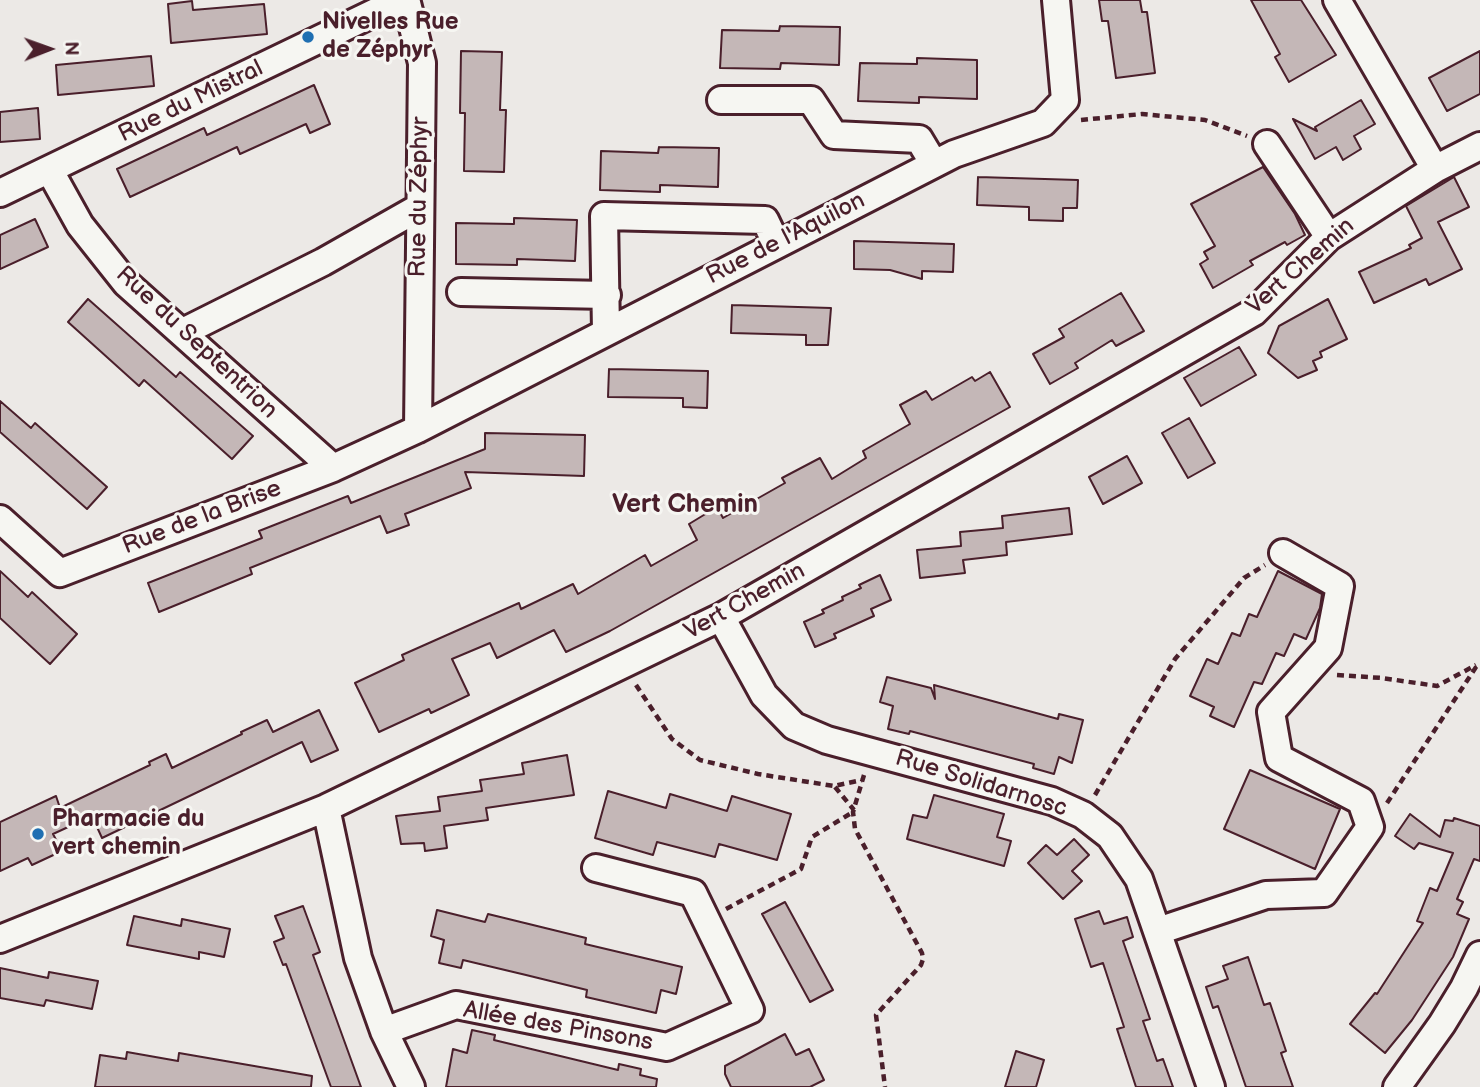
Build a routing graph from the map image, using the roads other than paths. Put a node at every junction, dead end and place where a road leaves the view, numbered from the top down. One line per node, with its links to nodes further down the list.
1 (1056, 0): 7 (street, Rue de l'Aquilon)
2 (1337, 0): 8 (street)
3 (393, 3): 9 (street, Rue du Mistral); 11 (street, Rue du Zéphyr)
4 (721, 100): 7 (street)
5 (1268, 144): 12 (street)
6 (1480, 146): 8 (street, Vert Chemin)
7 (934, 164): 13 (street, Rue de l'Aquilon)
8 (1435, 169): 12 (street, Vert Chemin)
9 (50, 171): 10 (street, Rue du Mistral); 17 (street, Rue du Septentrion)
10 (0, 193)
11 (420, 207): 17 (street); 18 (street, Rue du Zéphyr)
12 (1329, 237): 22 (street, Vert Chemin)
13 (776, 243): 15 (street); 16 (street, Rue de l'Aquilon)
14 (461, 292): 15 (street)
15 (607, 295): 16 (street)
16 (606, 331): 18 (street, Rue de l'Aquilon)
17 (183, 332): 19 (street, Rue du Septentrion)
18 (418, 429): 19 (street, Rue de la Brise)
19 (333, 468): 20 (street, Rue de la Brise)
20 (0, 519)
21 (1283, 553): 25 (street)
22 (721, 617): 23 (street, Vert Chemin); 25 (street, Rue Solidarnosc)
23 (326, 808): 26 (street, Vert Chemin); 28 (street)
24 (596, 868): 28 (street, Allée des Pinsons)
25 (1158, 931): 30 (street, Rue Solidarnosc)
26 (0, 939)
27 (1480, 955): 31 (street)
28 (384, 1031): 29 (street)
29 (411, 1087)
30 (1211, 1087)
31 (1397, 1087)

